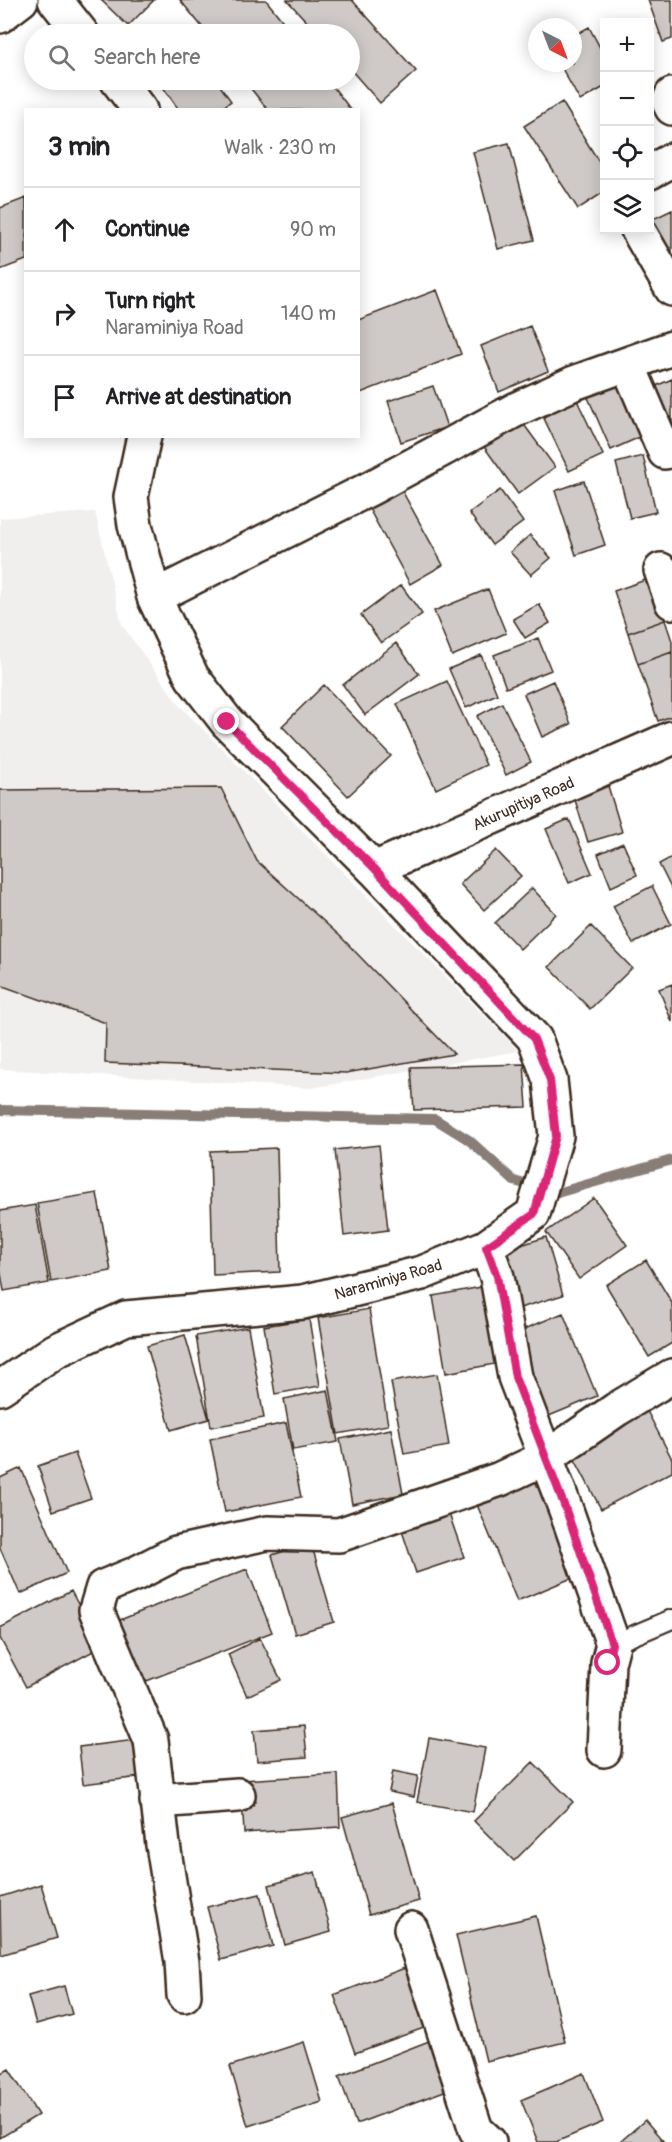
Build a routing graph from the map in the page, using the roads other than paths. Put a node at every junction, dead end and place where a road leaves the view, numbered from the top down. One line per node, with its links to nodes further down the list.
1 (21, 0): 3 (street)
2 (55, 0): 4 (street)
3 (0, 16)
4 (74, 24)
5 (125, 90): 7 (street)
6 (672, 95): 8 (street)
7 (138, 108)
8 (672, 108)
9 (672, 160): 10 (street)
10 (654, 170)
11 (640, 234): 12 (street)
12 (672, 289)
13 (672, 348): 14 (street)
14 (628, 365): 16 (street); 18 (street)
15 (144, 438): 18 (street, Naraminiya Road)
16 (672, 450)
17 (661, 570): 19 (street)
18 (154, 597): 21 (street, Naraminiya Road)
19 (672, 602)
20 (672, 738): 21 (street, Akurupitiya Road)
21 (374, 868): 22 (street, Naraminiya Road)
22 (486, 1247): 24 (street, Naraminiya Road); 25 (street)
23 (672, 1376): 25 (street)
24 (0, 1388)
25 (547, 1457): 27 (street); 30 (street)
26 (672, 1619): 27 (lane)
27 (612, 1644): 28 (street)
28 (604, 1750)
29 (238, 1795): 30 (street)
30 (157, 1802): 32 (street)
31 (411, 1929): 33 (street)
32 (184, 1995)
33 (489, 2142)

